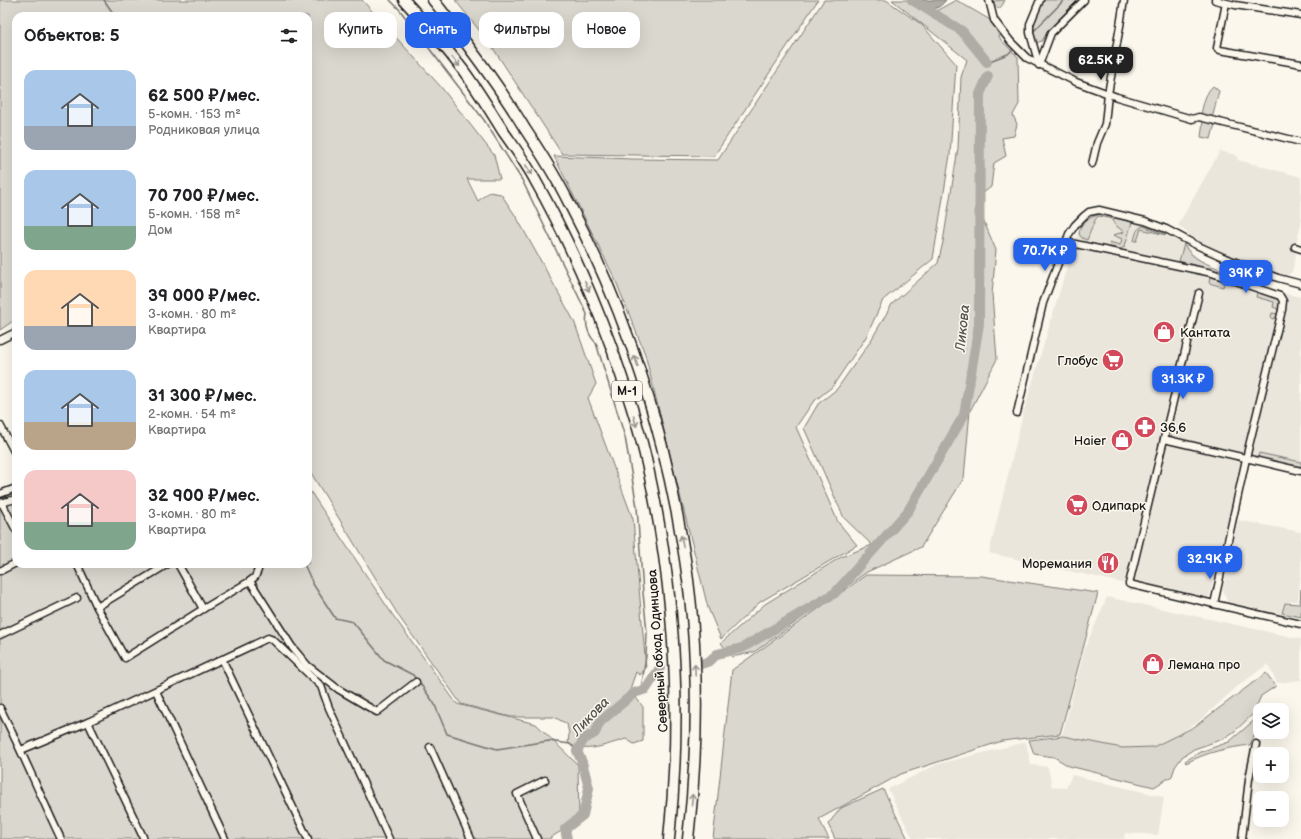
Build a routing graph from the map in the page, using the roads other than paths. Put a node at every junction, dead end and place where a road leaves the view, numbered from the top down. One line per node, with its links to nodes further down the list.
1 (404, 0): 60 (highway, Северный обход Одинцова / М-1, one-way to 60)
2 (433, 0): 61 (highway, М-1, one-way to 2)
3 (989, 0): 11 (street)
4 (1040, 0): 11 (street)
5 (1084, 0): 11 (street)
6 (1124, 0): 12 (street)
7 (1215, 0): 8 (street)
8 (1226, 3): 9 (street); 10 (street)
9 (1301, 15)
10 (1301, 64)
11 (1039, 65): 12 (street)
12 (1108, 94): 13 (street); 14 (street)
13 (1301, 142)
14 (1092, 164)
15 (1066, 242): 16 (street); 20 (street); 24 (street)
16 (1301, 284)
17 (1199, 292): 22 (street)
18 (12, 334): 19 (street)
19 (0, 340)
20 (1017, 413)
21 (0, 425): 23 (street)
22 (1164, 439): 24 (street); 39 (street)
23 (12, 448)
24 (1246, 459): 25 (street); 39 (street)
25 (1301, 471)
26 (12, 490): 27 (street)
27 (0, 494)
28 (12, 500): 29 (street)
29 (0, 503): 30 (street)
30 (12, 523)
31 (12, 565): 36 (street)
32 (79, 568): 40 (street)
33 (161, 568): 40 (street)
34 (180, 568): 41 (street)
35 (257, 568): 37 (street)
36 (0, 571)
37 (250, 581): 41 (street); 45 (street)
38 (76, 598): 43 (street)
39 (1214, 604): 42 (street)
40 (97, 606): 41 (street)
41 (203, 609)
42 (1301, 624)
43 (0, 635)
44 (222, 659): 46 (street); 56 (street); 57 (street)
45 (416, 682)
46 (156, 691): 48 (street); 55 (street)
47 (0, 708): 51 (street)
48 (88, 722): 51 (street); 54 (street)
49 (1256, 744): 62 (street)
50 (430, 747): 58 (street)
51 (21, 750): 53 (street)
52 (545, 780): 59 (street)
53 (61, 839)
54 (144, 839)
55 (225, 839)
56 (308, 839)
57 (389, 839)
58 (471, 839)
59 (537, 839)
60 (669, 839)
61 (688, 839)
62 (1242, 839)

